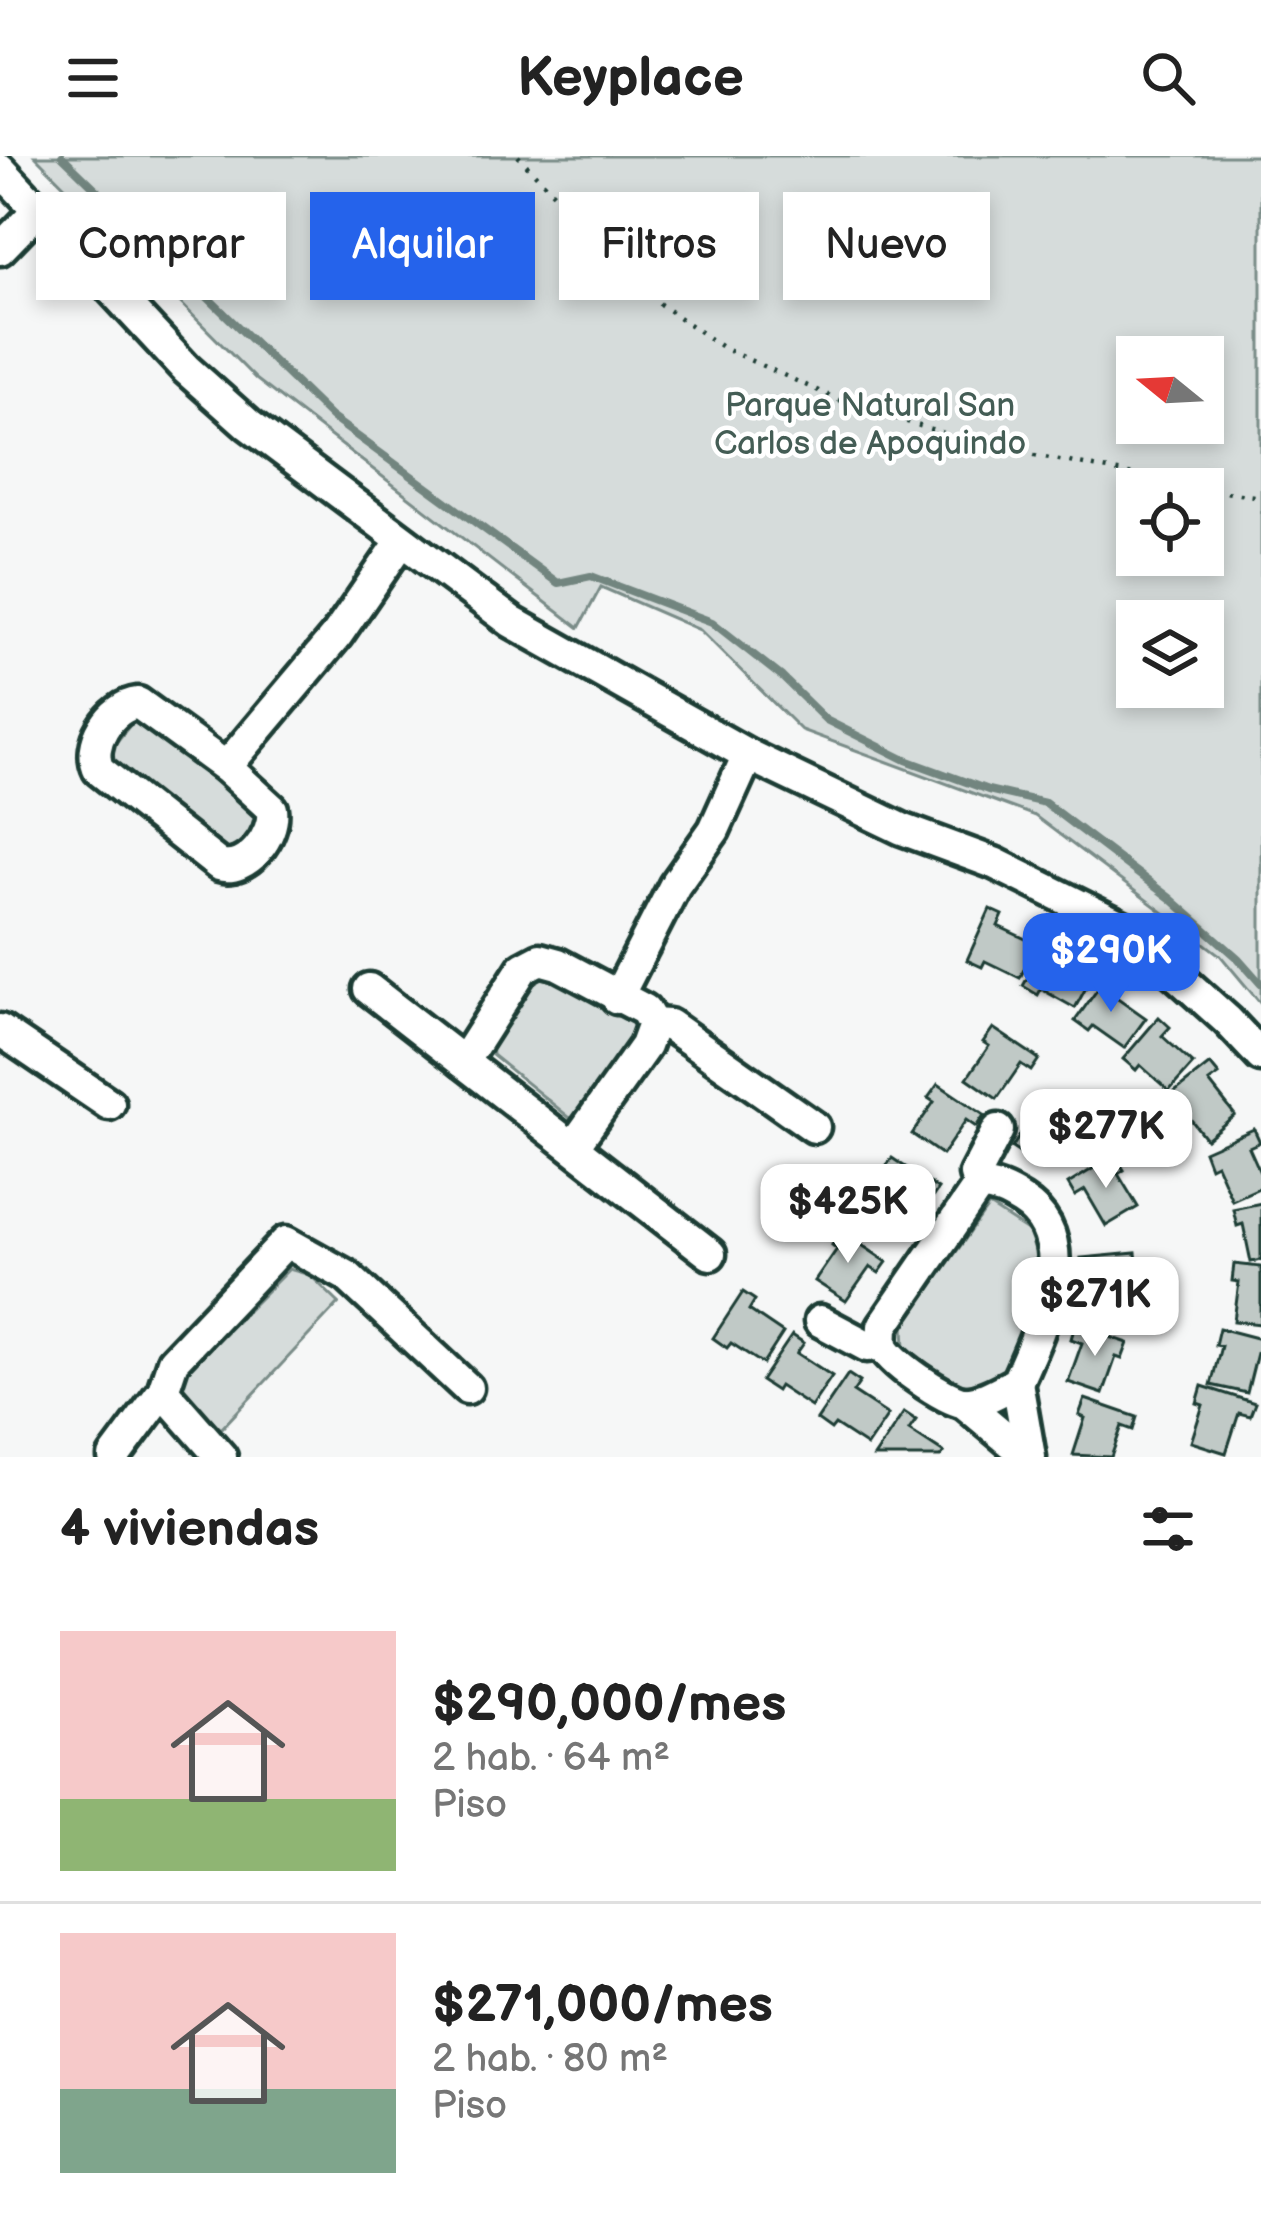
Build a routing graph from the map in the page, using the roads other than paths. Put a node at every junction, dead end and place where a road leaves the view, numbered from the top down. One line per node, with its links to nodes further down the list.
1 (0, 169): 2 (street)
2 (36, 206)
3 (36, 212): 4 (street)
4 (0, 249)
5 (123, 300): 6 (street)
6 (401, 542): 7 (street); 8 (street)
7 (748, 754): 10 (street); 13 (street)
8 (226, 767): 8 (street)
9 (369, 989): 14 (street)
10 (617, 998): 11 (street); 14 (street)
11 (652, 1024): 16 (street); 18 (street)
12 (0, 1030): 15 (street)
13 (1261, 1056)
14 (463, 1061): 18 (street)
15 (109, 1104)
16 (814, 1127)
17 (998, 1130): 19 (street)
18 (573, 1147): 20 (street)
19 (979, 1186): 22 (street); 23 (street)
20 (710, 1254)
21 (820, 1322): 22 (street)
22 (883, 1344): 26 (street)
23 (1017, 1382): 26 (street); 29 (street)
24 (467, 1388): 25 (street)
25 (164, 1391): 27 (street); 28 (street)
26 (963, 1402): 29 (street)
27 (114, 1457)
28 (221, 1457)
29 (1030, 1457)

